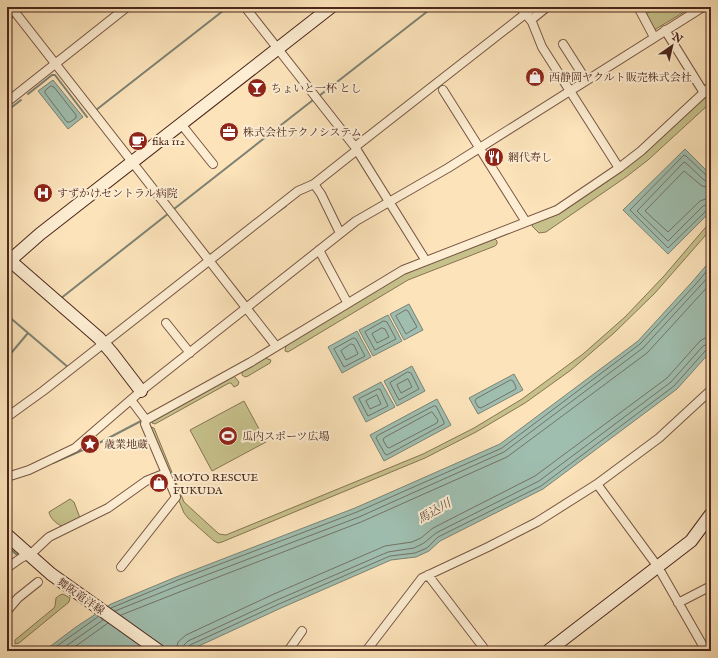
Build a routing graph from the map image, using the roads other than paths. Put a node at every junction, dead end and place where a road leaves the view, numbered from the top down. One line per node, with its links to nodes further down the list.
1 (11, 7): 15 (street)
2 (127, 7): 15 (street)
3 (245, 7): 14 (street)
4 (331, 7): 14 (street)
5 (520, 7): 10 (street)
6 (534, 7): 10 (street)
7 (547, 7): 10 (street)
8 (638, 7): 12 (street)
9 (703, 7): 11 (street)
10 (528, 17): 19 (street); 24 (street)
11 (665, 30): 12 (street); 20 (street)
12 (654, 37): 16 (street)
13 (562, 44): 16 (street)
14 (278, 49): 22 (street); 24 (street)
15 (55, 64): 21 (street); 25 (street)
16 (586, 80): 19 (street)
17 (711, 86): 20 (street)
18 (443, 90): 23 (street)
19 (570, 91): 23 (street); 27 (street)
20 (704, 93): 27 (street)
21 (7, 102)
22 (181, 124): 25 (street); 26 (street)
23 (480, 148): 29 (street); 30 (street)
24 (356, 149): 28 (street); 29 (street)
25 (132, 162): 33 (street); 34 (street)
26 (213, 164)
27 (619, 168): 30 (street)
28 (314, 184): 31 (street); 33 (street)
29 (389, 201): 31 (street); 35 (street)
30 (526, 222): 35 (street)
31 (340, 233): 32 (street)
32 (319, 250): 36 (street); 37 (street)
33 (210, 260): 37 (street); 39 (street)
34 (8, 261): 39 (street)
35 (426, 261): 36 (street)
36 (347, 302): 40 (street)
37 (247, 308): 40 (street); 41 (street)
38 (166, 323): 41 (street)
39 (104, 343): 43 (street); 45 (street)
40 (276, 346): 46 (street)
41 (190, 353): 43 (street)
42 (711, 390): 49 (street)
43 (142, 391): 44 (street)
44 (131, 400): 46 (street); 48 (street)
45 (7, 417)
46 (146, 420): 47 (street)
47 (166, 473): 52 (street); 53 (street)
48 (7, 477)
49 (597, 484): 54 (street); 56 (street)
50 (711, 514): 54 (street)
51 (7, 535): 52 (street, 舞阪竜洋線)
52 (28, 555): 55 (street); 62 (street, 舞阪竜洋線)
53 (121, 567)
54 (658, 567): 59 (street); 66 (street)
55 (7, 568)
56 (428, 575): 64 (street); 65 (street)
57 (38, 582): 60 (street)
58 (711, 586): 59 (street)
59 (678, 604): 67 (street)
60 (7, 611)
61 (302, 631): 63 (street)
62 (159, 651)
63 (288, 651)
64 (366, 651)
65 (486, 651)
66 (548, 651)
67 (706, 651)

